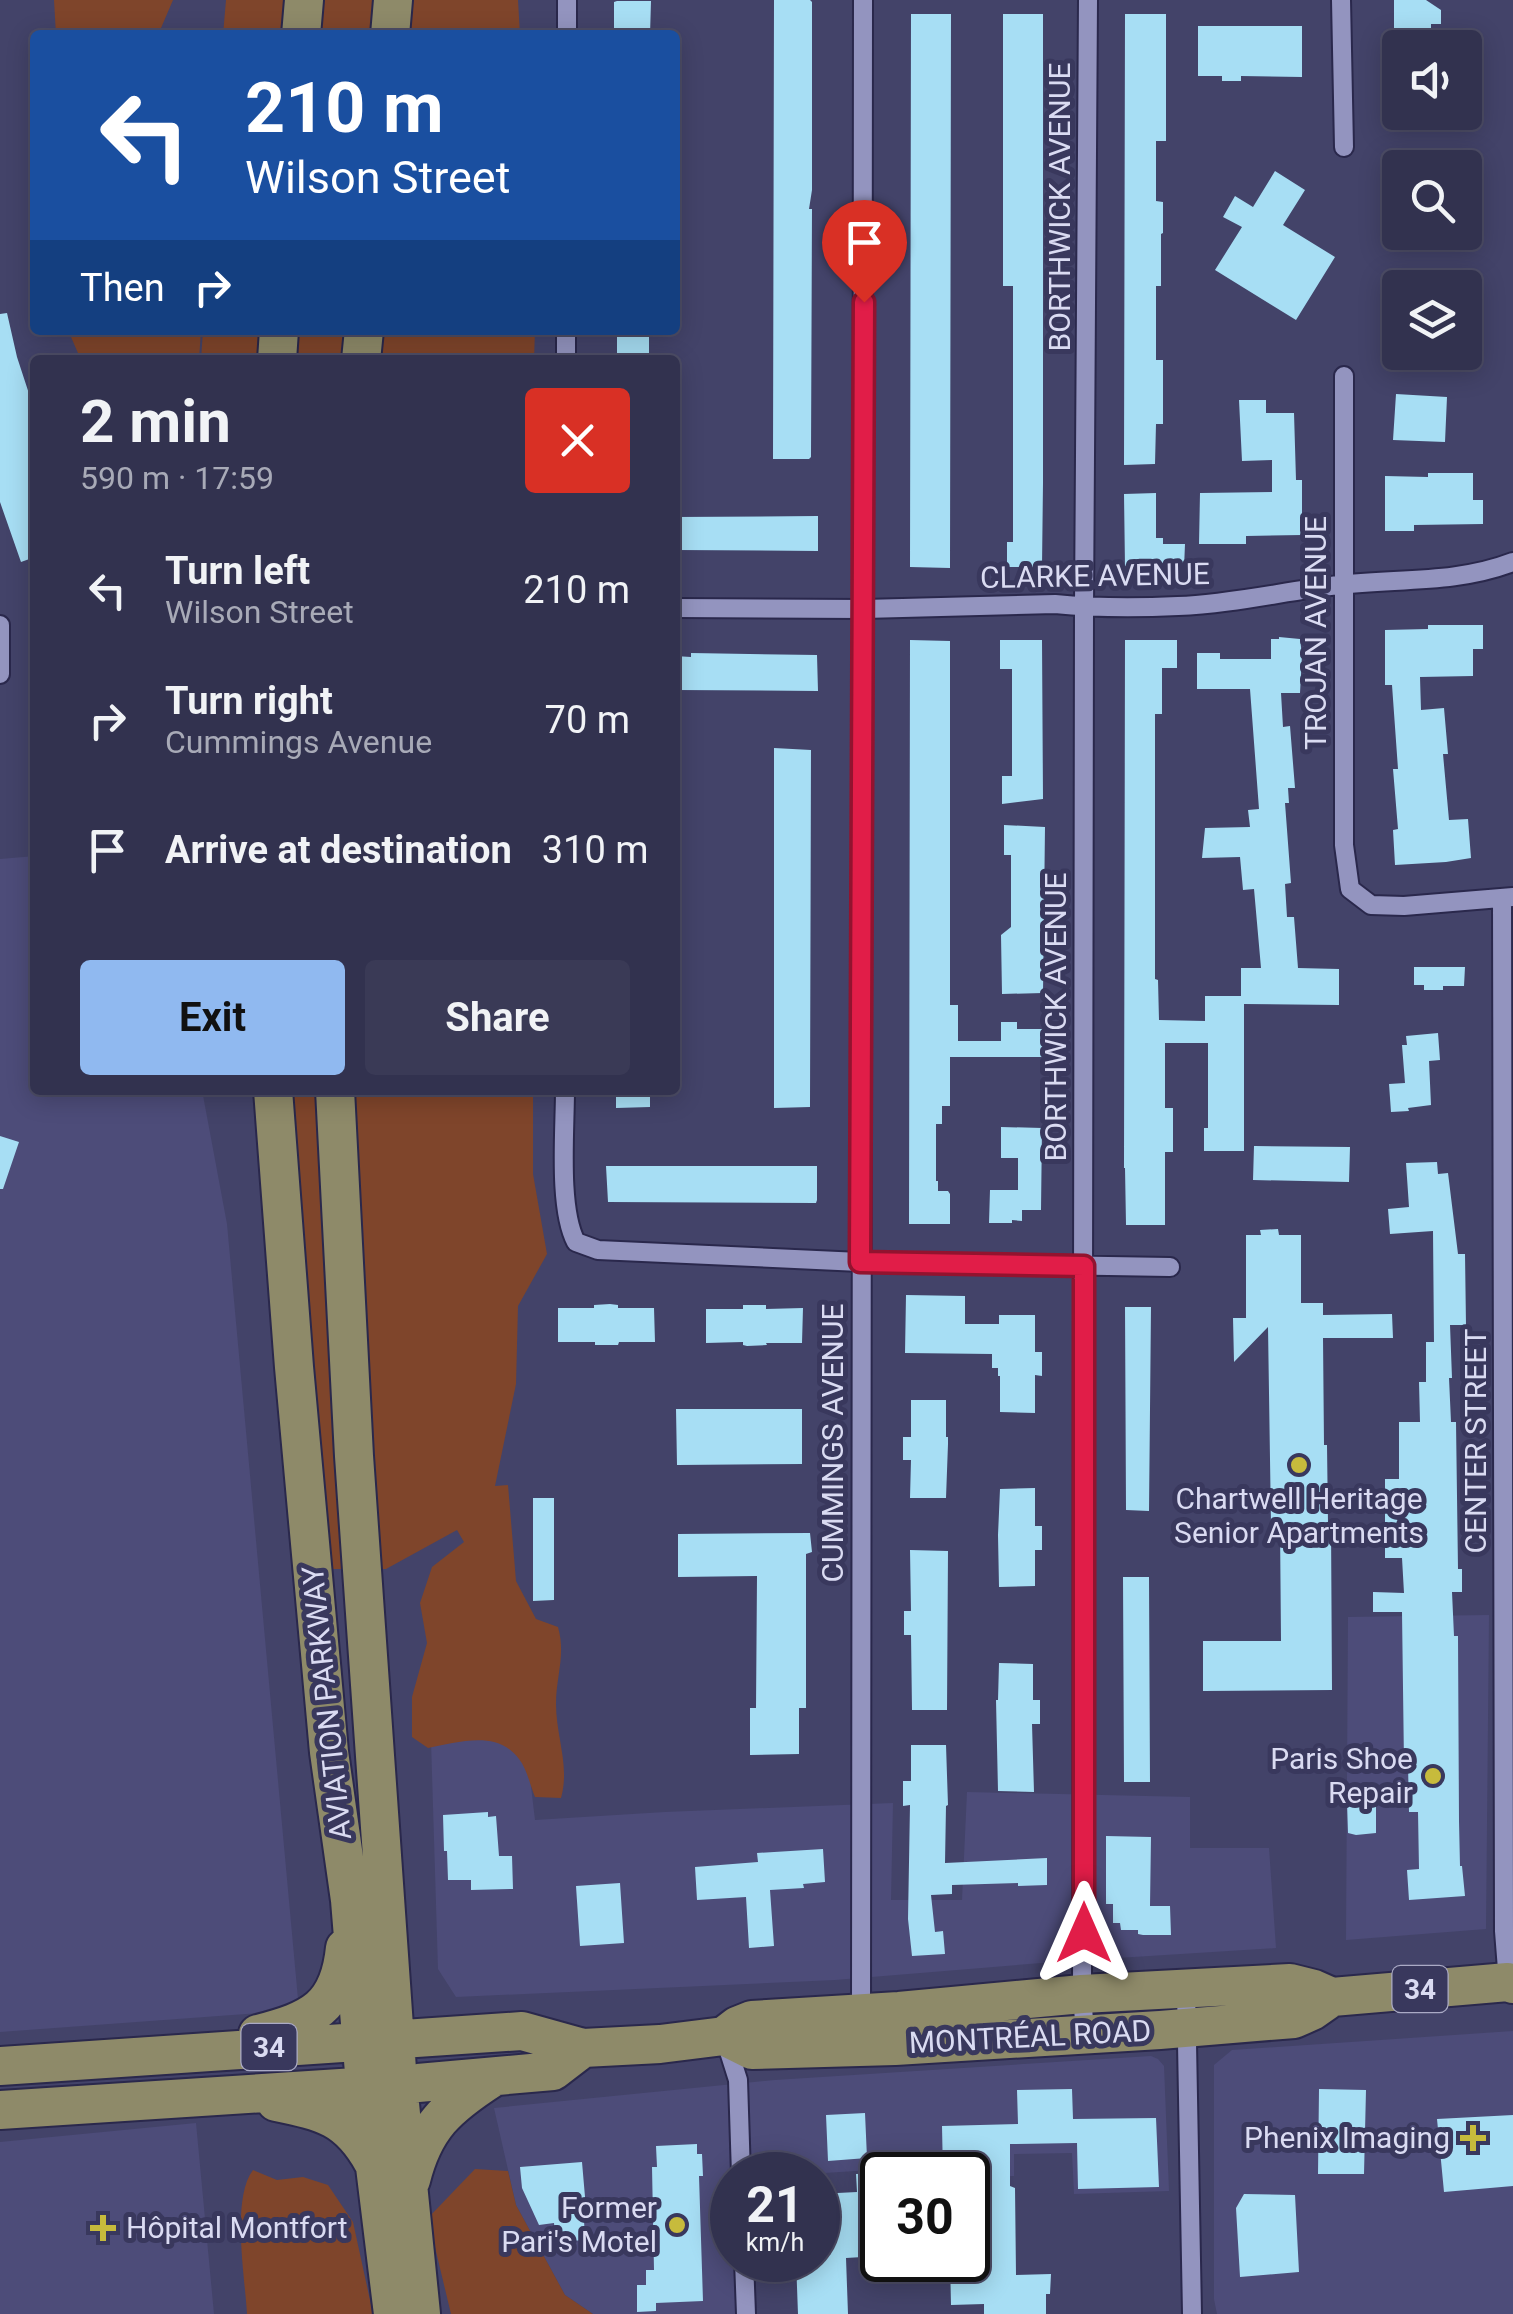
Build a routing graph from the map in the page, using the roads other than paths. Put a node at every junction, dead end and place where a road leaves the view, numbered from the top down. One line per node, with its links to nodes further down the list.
1 (304, 0): 7 (main road)
2 (393, 0): 8 (main road)
3 (567, 0): 9 (street)
4 (863, 0): 16 (street, CUMMINGS AVENUE)
5 (1088, 0): 14 (street, BORTHWICK AVENUE)
6 (1341, 0): 10 (street)
7 (301, 30)
8 (390, 30)
9 (567, 30)
10 (1344, 148)
11 (1344, 376): 13 (street, TROJAN AVENUE)
12 (1513, 562): 13 (street, CLARKE AVENUE)
13 (1343, 584): 14 (street, CLARKE AVENUE); 19 (street, TROJAN AVENUE)
14 (1084, 607): 16 (street, CLARKE AVENUE); 24 (street, BORTHWICK AVENUE)
15 (680, 608): 16 (street, CLARKE AVENUE)
16 (864, 609): 23 (street, CUMMINGS AVENUE)
17 (0, 625): 18 (street)
18 (0, 674)
19 (1508, 898): 28 (street, CENTER STREET)
20 (273, 1095): 26 (main road, AVIATION PARKWAY)
21 (335, 1095): 27 (main road, AVIATION PARKWAY)
22 (565, 1095): 23 (street)
23 (860, 1262): 24 (street); 33 (street, CUMMINGS AVENUE)
24 (1084, 1266): 25 (street); 30 (street, BORTHWICK AVENUE)
25 (1170, 1267)
26 (350, 1900): 37 (main road, AVIATION PARKWAY); 39 (main road)
27 (389, 1938): 34 (main road); 37 (main road, AVIATION PARKWAY)
28 (1512, 1982): 31 (main road, MONTRÉAL ROAD / 34)
29 (1186, 1989): 30 (main road, MONTRÉAL ROAD / 34); 31 (main road, MONTRÉAL ROAD / 34); 32 (street)
30 (1082, 1994): 33 (main road, MONTRÉAL ROAD / 34); 35 (street, BORTHWICK AVENUE)
31 (1332, 1997): 32 (main road, MONTRÉAL ROAD / 34)
32 (1187, 2027): 35 (main road, MONTRÉAL ROAD / 34); 52 (street)
33 (861, 2030): 35 (main road, MONTRÉAL ROAD / 34); 36 (main road, MONTRÉAL ROAD / 34)
34 (498, 2032): 37 (main road, MONTRÉAL ROAD / 34); 38 (main road, MONTRÉAL ROAD / 34)
35 (1085, 2034)
36 (724, 2036): 38 (main road, MONTRÉAL ROAD / 34); 45 (street)
37 (377, 2040): 39 (main road, MONTRÉAL ROAD / 34); 42 (main road, AVIATION PARKWAY)
38 (583, 2048): 41 (main road, MONTRÉAL ROAD / 34)
39 (178, 2054): 40 (main road, MONTRÉAL ROAD / 34)
40 (0, 2066)
41 (494, 2077): 42 (main road, MONTRÉAL ROAD / 34); 47 (main road)
42 (381, 2085): 43 (main road, MONTRÉAL ROAD / 34); 46 (main road, AVIATION PARKWAY); 47 (main road, AVIATION PARKWAY)
43 (244, 2094): 44 (main road, MONTRÉAL ROAD / 34); 46 (main road)
44 (0, 2110)
45 (740, 2152)
46 (377, 2170): 49 (main road, AVIATION PARKWAY)
47 (408, 2192): 50 (main road, AVIATION PARKWAY)
48 (745, 2282): 51 (street)
49 (393, 2314)
50 (420, 2314)
51 (746, 2314)
52 (1192, 2314)

